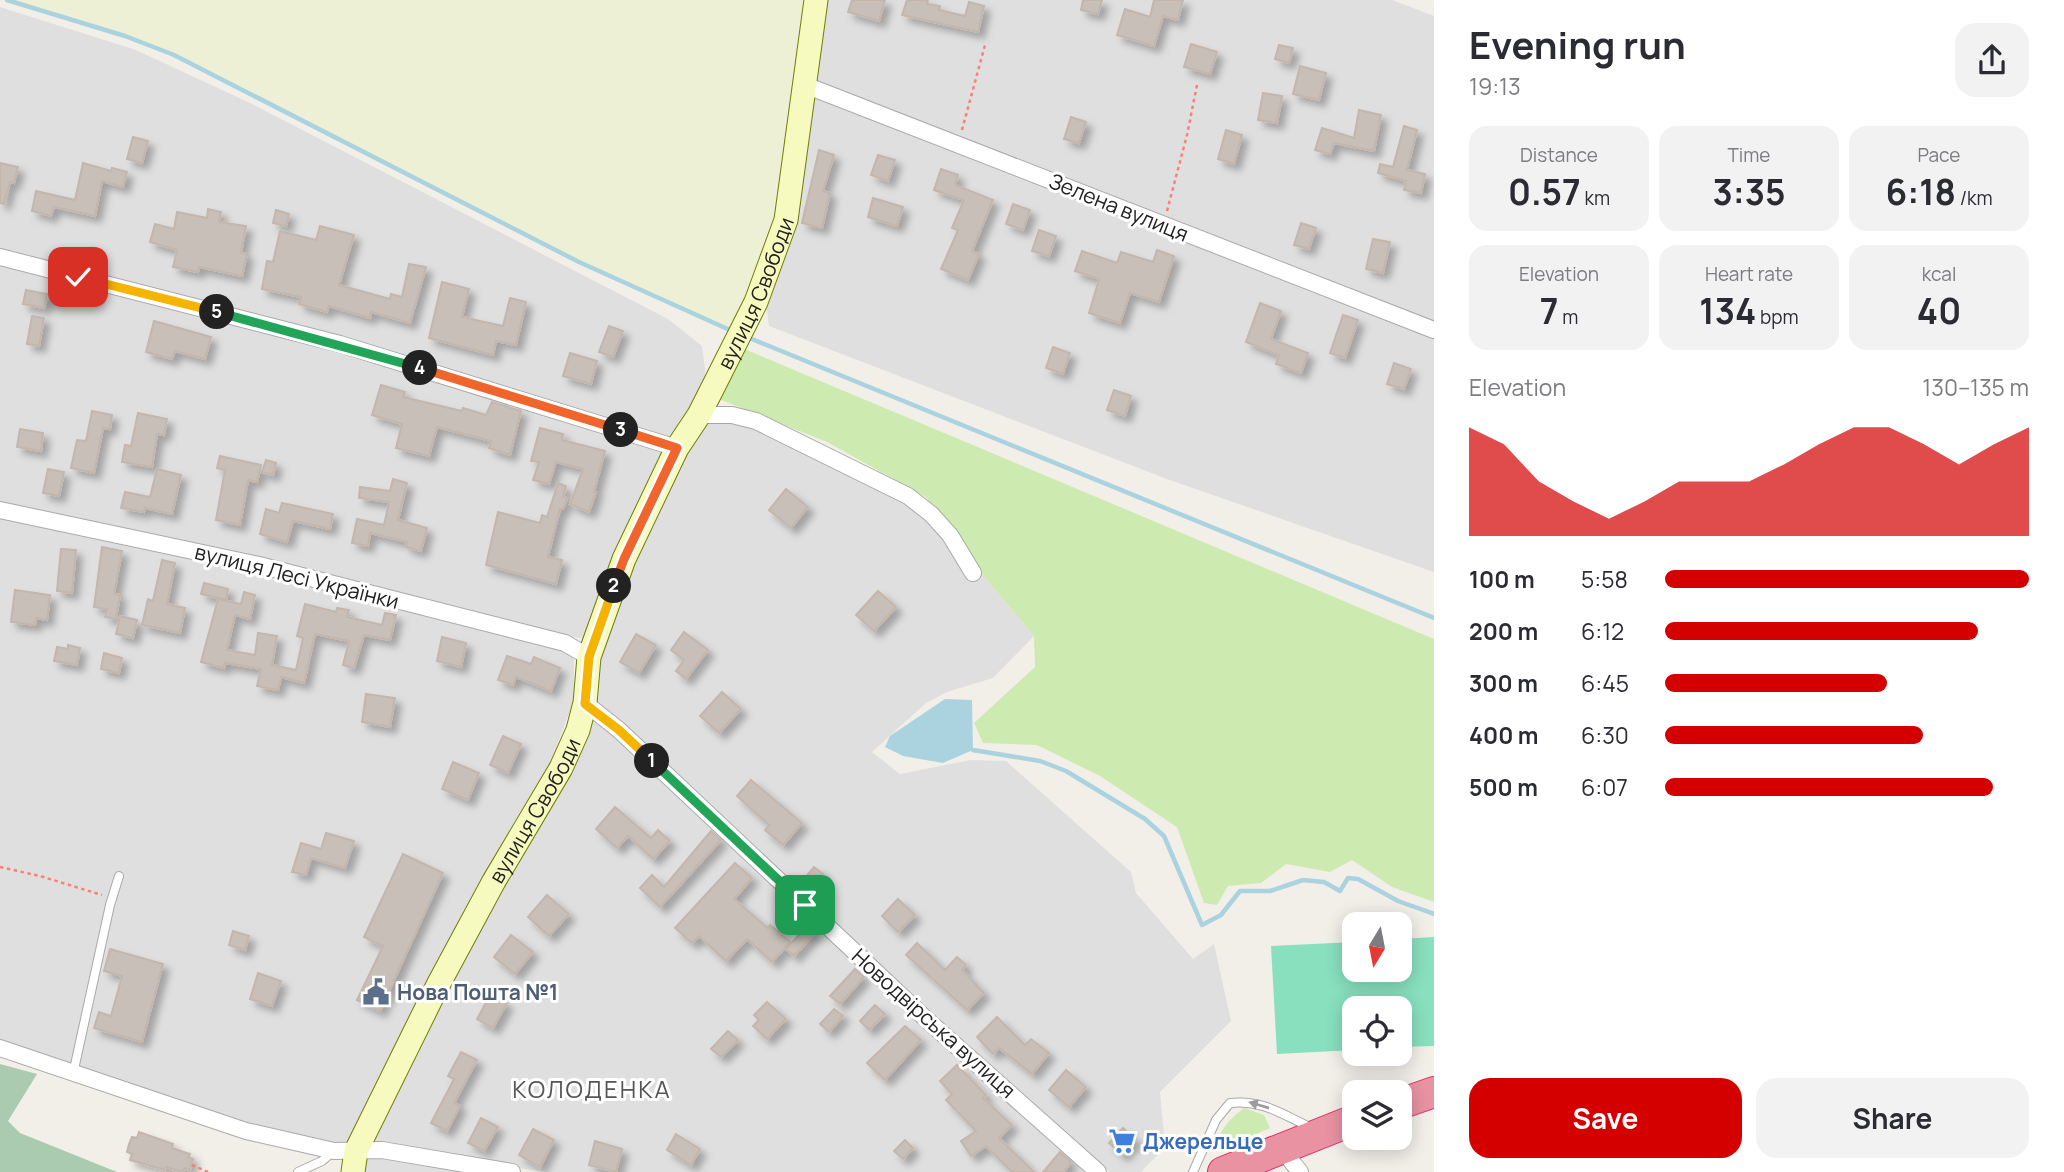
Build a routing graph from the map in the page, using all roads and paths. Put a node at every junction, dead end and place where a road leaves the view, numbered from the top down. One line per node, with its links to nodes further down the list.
1 (816, 0): 3 (main road, вулиця Свободи)
2 (985, 45): 5 (path)
3 (805, 85): 5 (street, Зелена вулиця); 9 (main road, вулиця Свободи)
4 (1197, 85): 6 (path)
5 (959, 144): 6 (street, Зелена вулиця)
6 (1164, 225): 8 (street, Зелена вулиця)
7 (0, 257): 10 (street)
8 (1434, 330)
9 (699, 415): 10 (main road, вулиця Свободи); 12 (street)
10 (677, 448): 13 (main road, вулиця Свободи)
11 (0, 510): 13 (street, вулиця Лесі Українки)
12 (973, 573)
13 (589, 657): 14 (main road, вулиця Свободи)
14 (585, 704): 25 (main road, вулиця Свободи); 30 (street, Новодвірська вулиця)
15 (0, 867): 17 (path)
16 (119, 876): 17 (lane)
17 (112, 898): 19 (lane)
18 (0, 1048): 19 (street)
19 (73, 1074): 25 (street)
20 (1434, 1093): 21 (highway)
21 (1412, 1100)
22 (1342, 1124): 23 (highway)
23 (1321, 1132): 24 (highway); 31 (lane, one-way to 31)
24 (1281, 1148): 32 (highway); 33 (street)
25 (348, 1158): 28 (lane); 29 (street)
26 (192, 1165): 27 (path)
27 (208, 1172)
28 (298, 1172)
29 (512, 1172)
30 (1098, 1172)
31 (1193, 1172)
32 (1223, 1172)
33 (1300, 1172)

